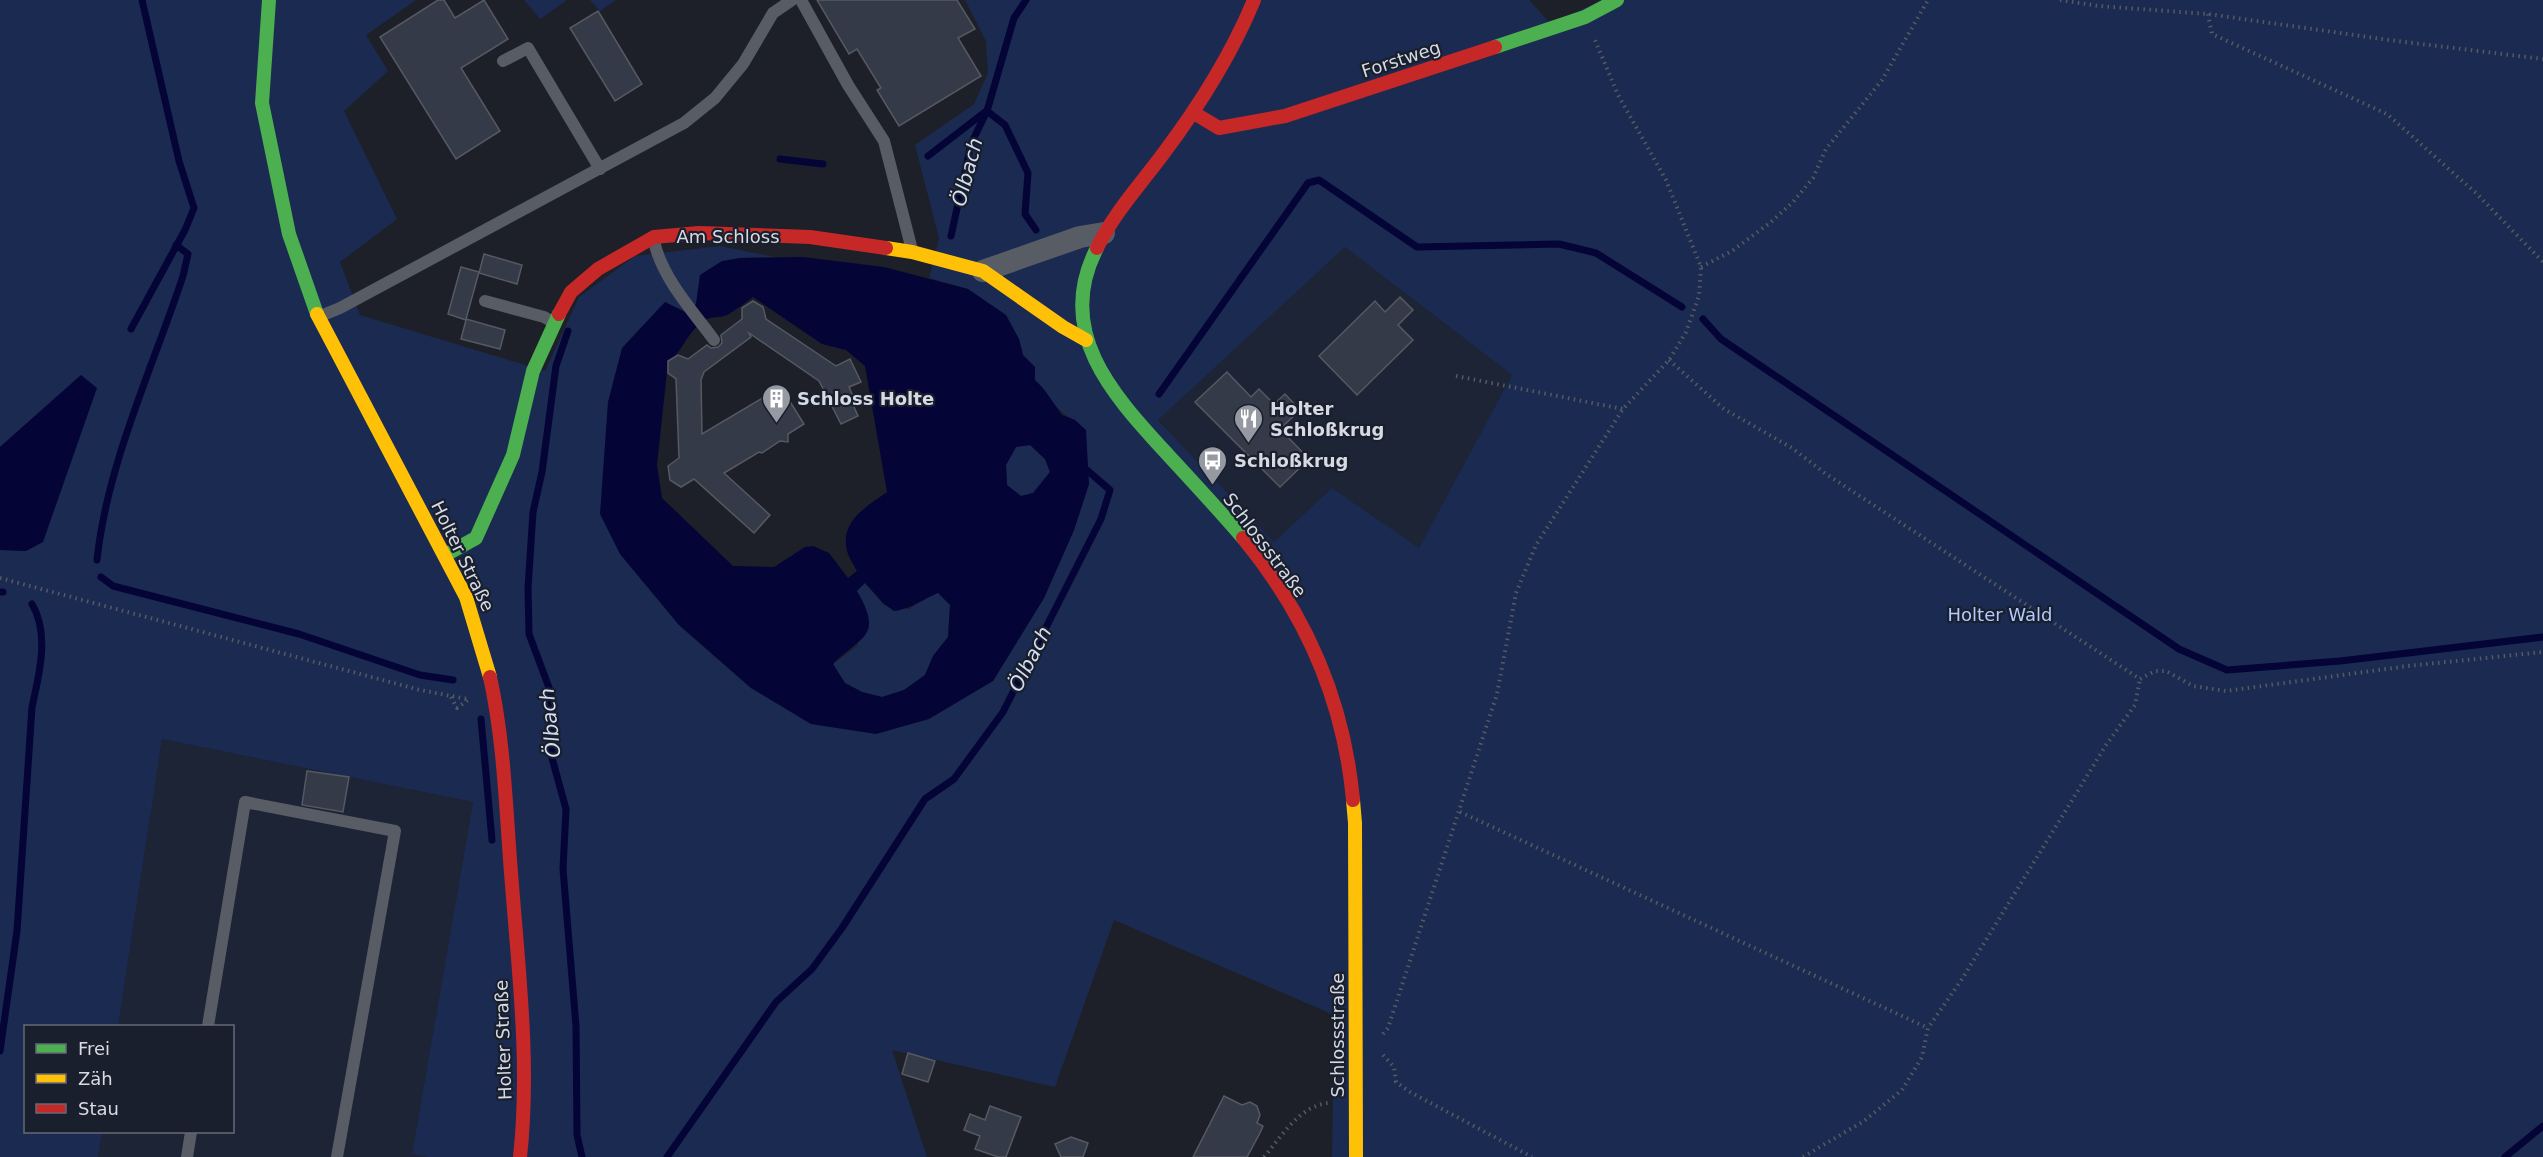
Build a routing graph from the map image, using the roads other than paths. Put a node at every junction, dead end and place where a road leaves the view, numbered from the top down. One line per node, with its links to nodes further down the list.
1 (269, 0): 14 (street, Holter Straße)
2 (792, 0): 8 (lane)
3 (801, 0): 11 (lane)
4 (1254, 0): 7 (street, Schlossstraße)
5 (1617, 0): 7 (street, Forstweg)
6 (503, 61): 8 (lane)
7 (1194, 113): 9 (street, Schlossstraße)
8 (600, 169): 14 (lane)
9 (1104, 233): 12 (street); 17 (street, Schlossstraße)
10 (654, 237): 11 (street, Am Schloss); 15 (street, Am Schloss); 16 (lane)
11 (912, 252): 12 (street, Am Schloss)
12 (983, 272): 17 (street, Am Schloss)
13 (484, 301): 15 (lane)
14 (318, 318): 18 (street, Holter Straße)
15 (554, 323): 18 (street, Am Schloss)
16 (714, 340)
17 (1086, 340): 24 (street, Schlossstraße)
18 (445, 555): 23 (street, Holter Straße)
19 (208, 1025): 22 (lane)
20 (191, 1133): 21 (lane)
21 (187, 1157)
22 (337, 1157)
23 (520, 1157)
24 (1356, 1157)

